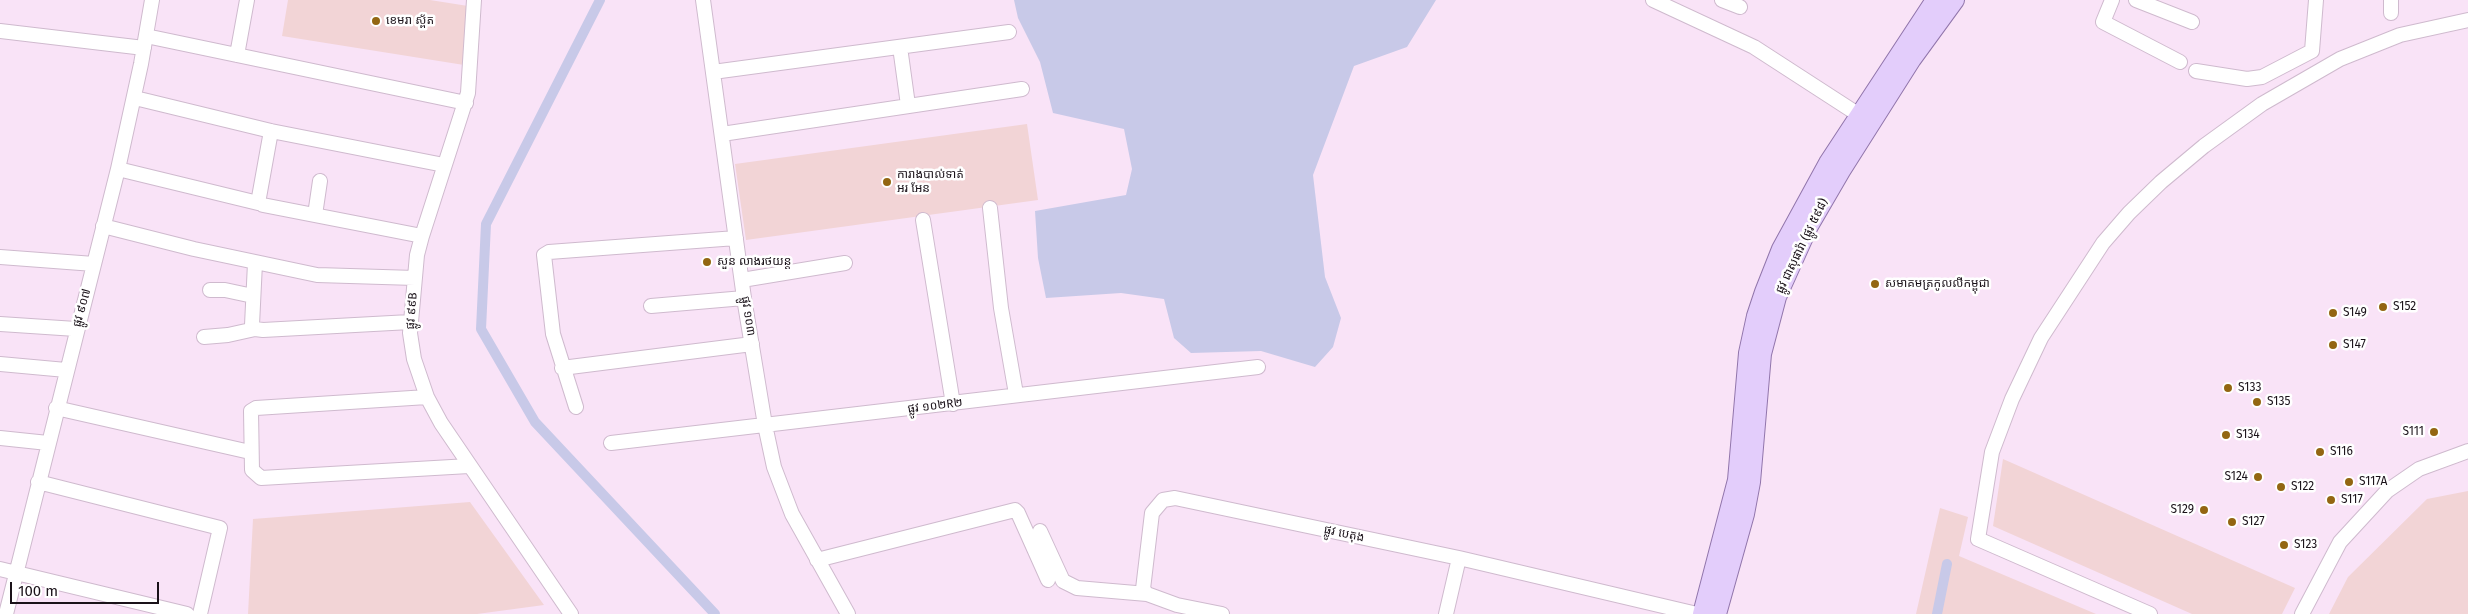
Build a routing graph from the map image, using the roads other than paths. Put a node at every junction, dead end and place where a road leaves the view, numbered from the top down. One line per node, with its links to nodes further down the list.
1 (152, 0): 17 (street, ផ្លូវ ៩០៧)
2 (247, 0): 19 (street)
3 (474, 0): 25 (street, ផ្លូវ ៩៩B)
4 (703, 0): 22 (street, ផ្លូវ ១០៣)
5 (1653, 0): 27 (street)
6 (1722, 0): 12 (street)
7 (1935, 0): 27 (main road, ផ្លូវ ជាសុផារ៉ា (ផ្លូវ ៥៩៨))
8 (1955, 0): 90 (main road, ផ្លូវ ជាសុផារ៉ា (ផ្លូវ ៥៩៨))
9 (2112, 0): 20 (street)
10 (2136, 0): 14 (street)
11 (2316, 0): 21 (street)
12 (1740, 7)
13 (2468, 20): 91 (street)
14 (2192, 22)
15 (0, 31): 17 (street)
16 (1009, 32): 18 (street)
17 (145, 42): 19 (street); 24 (street, ផ្លូវ ៩០៧)
18 (900, 47): 22 (street); 26 (street)
19 (237, 55): 25 (street)
20 (2180, 62)
21 (2196, 71)
22 (713, 72): 29 (street, ផ្លូវ ១០៣)
23 (1022, 89): 26 (street)
24 (135, 98): 28 (street); 31 (street, ផ្លូវ ៩០៧)
25 (466, 103): 30 (street, ផ្លូវ ៩៩B)
26 (908, 105): 29 (street)
27 (1859, 115): 89 (main road, ផ្លូវ ជាសុផារ៉ា (ផ្លូវ ៥៩៨))
28 (271, 131): 30 (street); 31 (street)
29 (722, 134): 39 (street, ផ្លូវ ១០៣)
30 (444, 165): 38 (street, ផ្លូវ ៩៩B)
31 (118, 169): 37 (street, ផ្លូវ ៩០៧)
32 (320, 181): 35 (street)
33 (263, 205): 35 (street)
34 (990, 208): 60 (street)
35 (315, 215): 38 (street)
36 (924, 220): 62 (street)
37 (103, 226): 41 (street); 43 (street, ផ្លូវ ៩០៧)
38 (422, 236): 44 (street, ផ្លូវ ៩៩B)
39 (736, 238): 45 (street, ផ្លូវ ១០៣); 58 (street)
40 (0, 257): 43 (street)
41 (255, 263): 44 (street); 47 (street)
42 (845, 263): 45 (street)
43 (94, 264): 52 (street, ផ្លូវ ៩០៧)
44 (415, 278): 50 (street, ផ្លូវ ៩៩B)
45 (742, 280): 48 (street, ផ្លូវ ១០៣)
46 (210, 290): 47 (street)
47 (253, 296): 53 (street)
48 (744, 298): 49 (street); 55 (street, ផ្លូវ ១០៣)
49 (651, 306)
50 (410, 322): 53 (street); 61 (street, ផ្លូវ ៩៩B)
51 (0, 324): 52 (street)
52 (76, 329): 59 (street, ផ្លូវ ៩០៧)
53 (255, 329): 54 (street)
54 (204, 337)
55 (752, 344): 58 (street); 65 (street, ផ្លូវ ១០៣)
56 (0, 364): 59 (street)
57 (1258, 367): 60 (street, ផ្លូវ ១០២R២)
58 (562, 368): 63 (street)
59 (66, 370): 64 (street, ផ្លូវ ៩០៧)
60 (1016, 394): 62 (street, ផ្លូវ ១០២R២)
61 (426, 397): 70 (street); 71 (street, ផ្លូវ ៩៩B)
62 (953, 404): 65 (street, ផ្លូវ ១០២R២)
63 (576, 407)
64 (56, 408): 67 (street, ផ្លូវ ៩០៧); 70 (street)
65 (765, 425): 68 (street, ផ្លូវ ១០២R២); 75 (street, ផ្លូវ ១០៣)
66 (0, 438): 67 (street)
67 (48, 443): 72 (street, ផ្លូវ ៩០៧)
68 (611, 443)
69 (2468, 451): 92 (street)
70 (250, 452): 71 (street)
71 (469, 466): 84 (street, ផ្លូវ ៩៩B)
72 (38, 482): 77 (street, ផ្លូវ ៩០៧); 83 (street)
73 (1040, 531): 79 (street)
74 (1459, 558): 79 (street, ផ្លូវ បេតុង); 87 (street); 88 (street, ផ្លូវ បេតុង)
75 (817, 560): 78 (street); 85 (street, ផ្លូវ ១០៣)
76 (0, 569): 77 (street)
77 (16, 572): 81 (street, ផ្លូវ ៩០៧); 82 (street)
78 (1048, 580)
79 (1147, 594): 80 (street)
80 (1177, 609): 86 (street)
81 (6, 614)
82 (187, 614)
83 (200, 614)
84 (571, 614)
85 (848, 614)
86 (1222, 614)
87 (1446, 614)
88 (1697, 614)
89 (1702, 614)
90 (1717, 614)
91 (2150, 614)
92 (2302, 614)

